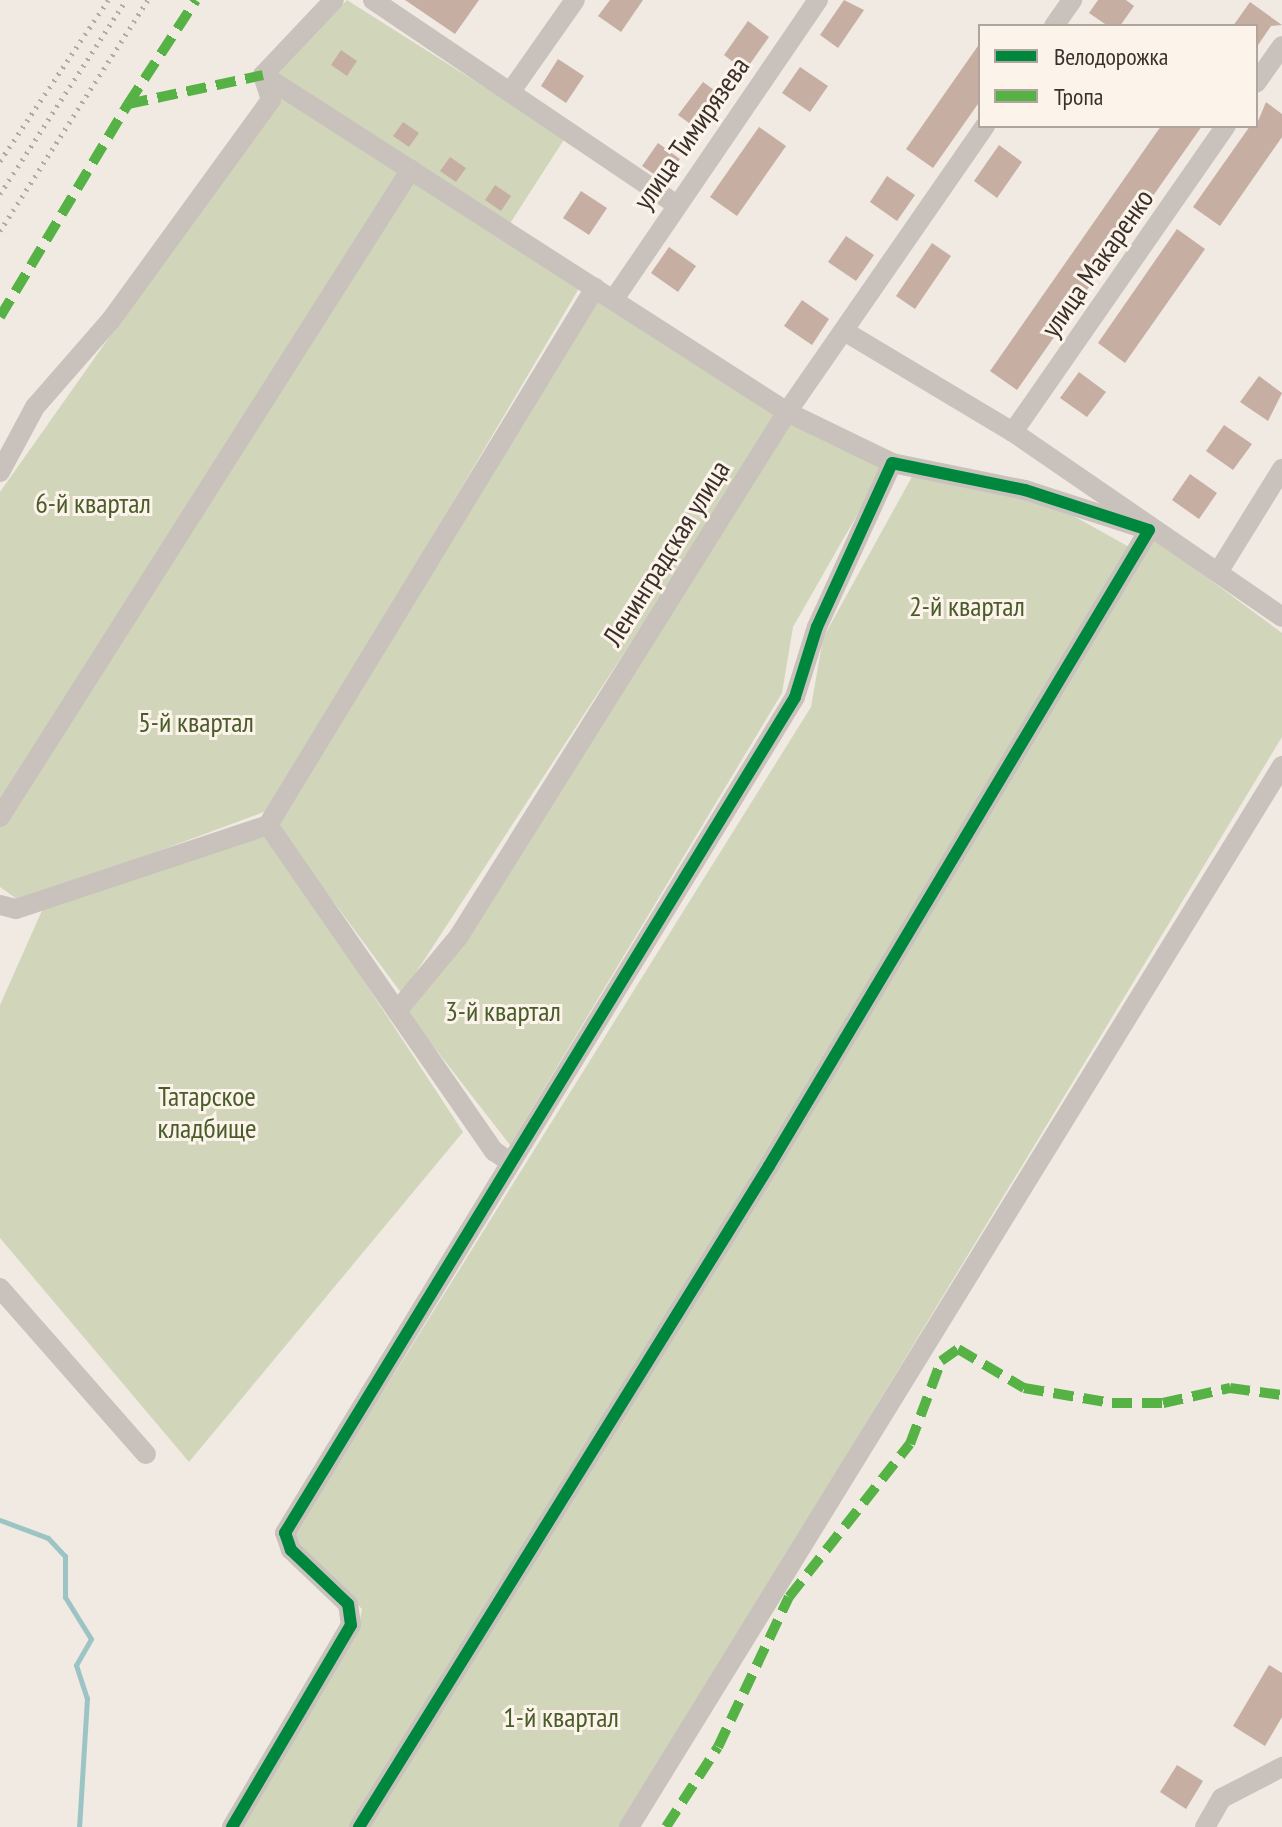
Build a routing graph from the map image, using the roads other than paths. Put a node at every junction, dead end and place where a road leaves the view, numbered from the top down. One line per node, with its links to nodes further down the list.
1 (334, 0): 8 (street)
2 (373, 0): 10 (street)
3 (575, 0): 10 (street)
4 (818, 0): 14 (street, улица Тимирязева)
5 (1072, 0): 6 (street)
6 (1055, 24)
7 (1282, 46): 9 (street)
8 (263, 75): 13 (street); 22 (street)
9 (1258, 80)
10 (511, 91): 14 (street)
11 (984, 128): 17 (street, Ленинградская улица)
12 (1225, 128): 19 (street, улица Макаренко)
13 (411, 169): 15 (street); 27 (street)
14 (674, 203): 16 (street, улица Тимирязева)
15 (595, 288): 16 (street); 28 (street)
16 (614, 299): 18 (street)
17 (844, 331): 18 (street, Ленинградская улица); 19 (street)
18 (787, 412): 20 (street); 30 (street, Ленинградская улица)
19 (1013, 432): 23 (street)
20 (892, 463): 23 (street); 31 (street)
21 (1282, 469): 24 (street)
22 (0, 472)
23 (1149, 530): 24 (street); 36 (street)
24 (1220, 569): 25 (street)
25 (1282, 617)
26 (1282, 766): 37 (street)
27 (0, 817)
28 (268, 825): 29 (street); 30 (street)
29 (0, 905)
30 (397, 1011): 31 (street)
31 (507, 1160): 35 (street)
32 (0, 1288): 33 (street)
33 (146, 1454)
34 (1282, 1767): 38 (street)
35 (232, 1827)
36 (359, 1827)
37 (629, 1827)
38 (1205, 1827)

